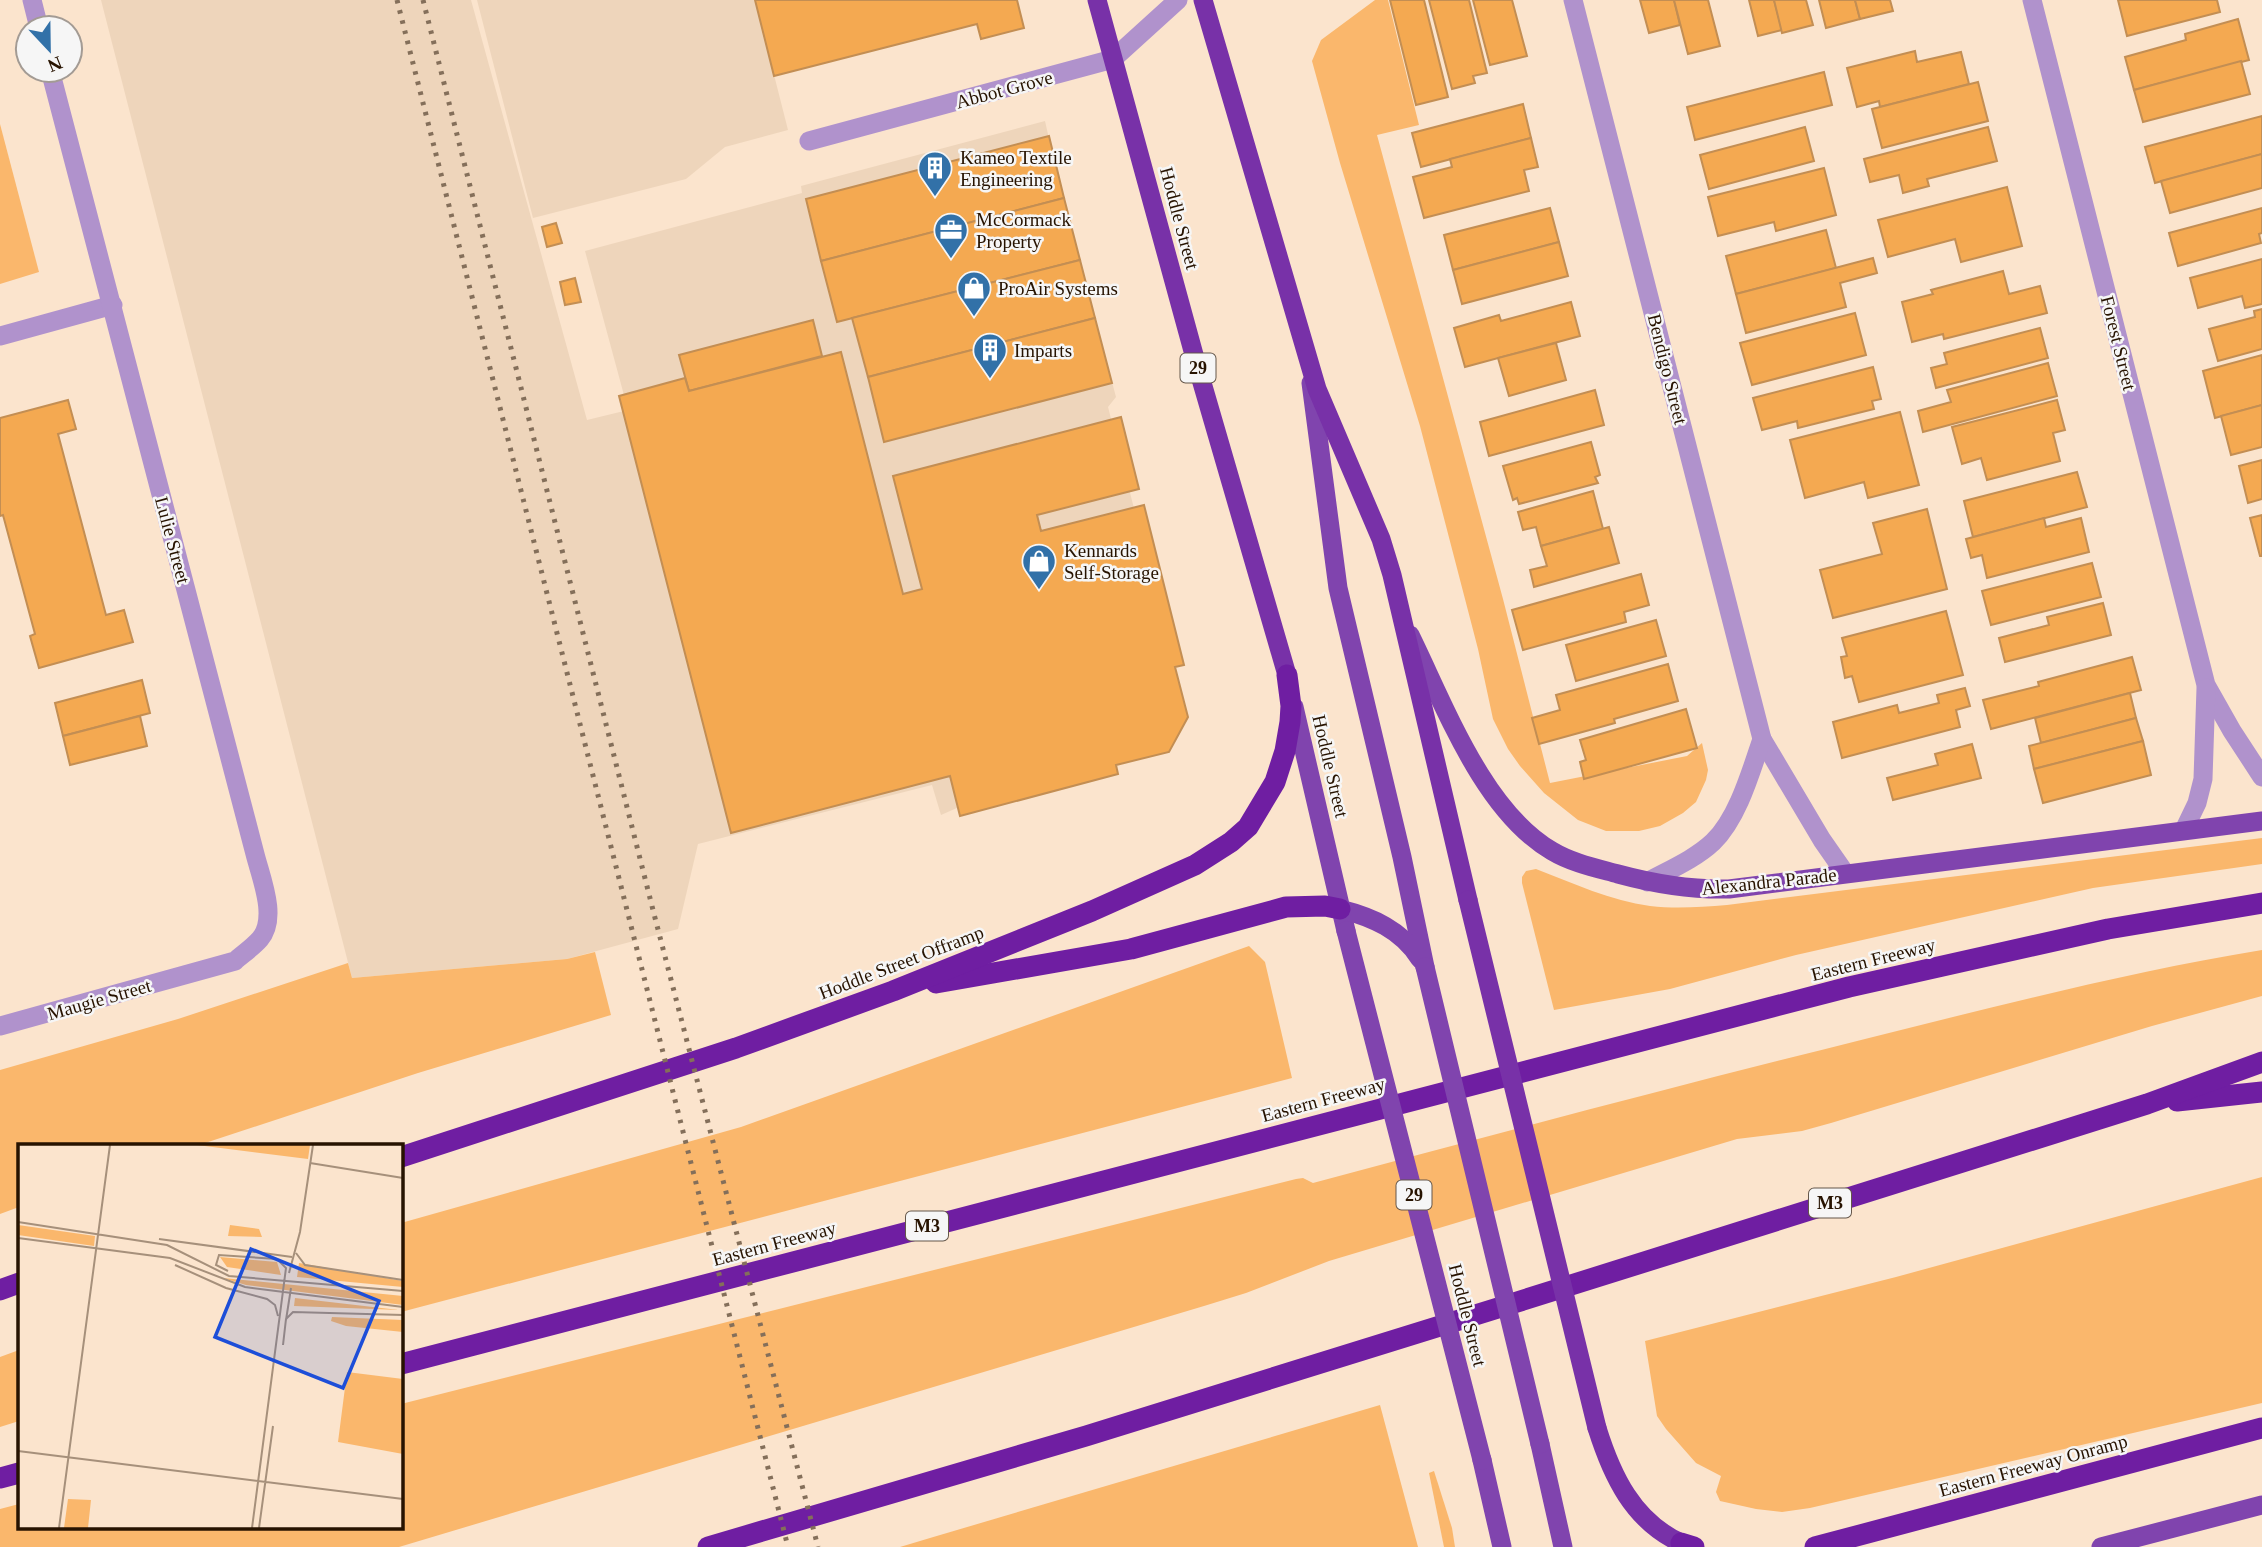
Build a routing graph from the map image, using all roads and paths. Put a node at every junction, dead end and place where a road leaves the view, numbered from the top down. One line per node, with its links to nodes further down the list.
1 (1097, 0): 6 (highway, Hoddle Street / 29)
2 (1178, 0): 6 (street, Abbot Grove)
3 (1203, 0): 11 (highway, Hoddle Street)
4 (1573, 0): 15 (street, Bendigo Street)
5 (2032, 0): 14 (street, Forest Street)
6 (1113, 59): 8 (street, Abbot Grove); 13 (highway, Hoddle Street / 29)
7 (54, 84): 9 (street, Lulie Street)
8 (809, 141)
9 (113, 305): 10 (street); 24 (street, Lulie Street)
10 (0, 336)
11 (1307, 357): 12 (highway, Hoddle Street); 23 (main road, Hoddle Street)
12 (1405, 625): 20 (main road, Alexandra Parade); 38 (highway, Hoddle Street, bridge)
13 (1287, 675): 22 (main road, Hoddle Street / 29); 25 (highway, Hoddle Street Offramp)
14 (2206, 685): 16 (street, Forest Street); 18 (street, Forest Street)
15 (1762, 739): 19 (street, Bendigo Street); 20 (street)
16 (2262, 777)
17 (2262, 821): 18 (main road, Alexandra Parade)
18 (2184, 830): 19 (main road, Alexandra Parade)
19 (1845, 873): 20 (main road, Alexandra Parade)
20 (1647, 882)
21 (2262, 903): 33 (highway, Eastern Freeway / M3)
22 (1340, 909): 23 (main road); 25 (highway); 40 (main road, Hoddle Street / 29, bridge)
23 (1425, 967): 41 (main road, Hoddle Street, bridge)
24 (197, 971): 26 (street, Maugie Street)
25 (892, 991): 30 (highway, Hoddle Street Offramp)
26 (0, 1026)
27 (2262, 1062): 29 (highway, M3)
28 (2262, 1093): 29 (highway)
29 (2147, 1104): 39 (highway, M3)
30 (402, 1157)
31 (18, 1283): 32 (highway)
32 (0, 1290)
33 (402, 1364)
34 (2262, 1428): 42 (highway, Eastern Freeway Onramp)
35 (18, 1473): 36 (highway)
36 (0, 1478)
37 (2262, 1506): 43 (main road)
38 (1688, 1545)
39 (708, 1547)
40 (1502, 1547)
41 (1563, 1547)
42 (1815, 1547)
43 (2101, 1547)

